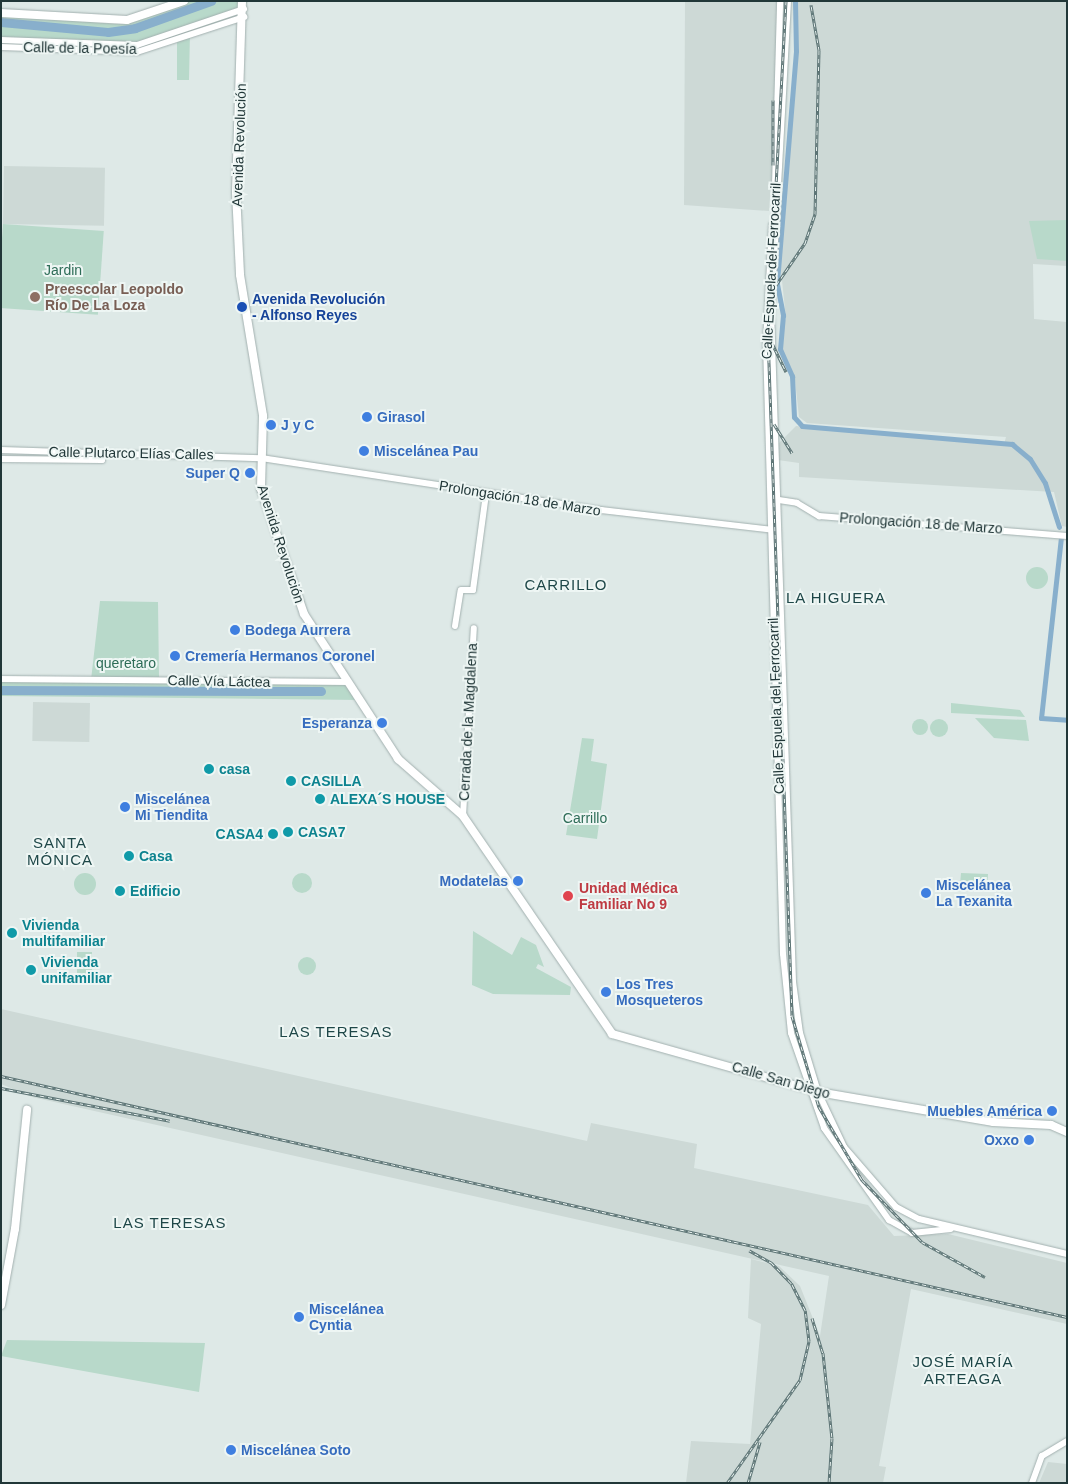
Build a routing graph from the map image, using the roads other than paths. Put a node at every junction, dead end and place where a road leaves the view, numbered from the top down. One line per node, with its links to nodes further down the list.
1 (184, 1): 5 (main road)
2 (780, 1): 15 (street, Calle Espuela del Ferrocarril)
3 (788, 1): 14 (street, Calle Espuela del Ferrocarril)
4 (244, 4): 6 (main road, Avenida Revolución); 7 (street, Calle de la Poesía)
5 (1, 13)
6 (244, 17): 8 (street, Calle de la Poesía); 11 (main road, Avenida Revolución)
7 (1, 40)
8 (1, 47)
9 (1, 450): 10 (street, Calle Plutarco Elías Calles)
10 (102, 456): 11 (street, Calle Plutarco Elías Calles); 12 (street, Calle Plutarco Elías Calles)
11 (261, 458): 13 (street, Prolongación 18 de Marzo); 23 (main road, Avenida Revolución)
12 (1, 459)
13 (486, 494): 15 (street, Prolongación 18 de Marzo); 20 (street)
14 (779, 500): 16 (street, Calle Espuela del Ferrocarril); 17 (street, Prolongación 18 de Marzo)
15 (771, 529): 16 (street, Prolongación 18 de Marzo); 18 (street, Calle Espuela del Ferrocarril)
16 (779, 530): 19 (street, Calle Espuela del Ferrocarril)
17 (1067, 536)
18 (773, 607): 19 (street); 26 (street, Calle Espuela del Ferrocarril)
19 (781, 607): 27 (street, Calle Espuela del Ferrocarril)
20 (455, 626)
21 (474, 628): 24 (street, Cerrada de la Magdalena)
22 (1, 680): 23 (street, Calle Vía Láctea)
23 (347, 682): 24 (main road, Avenida Revolución)
24 (463, 816): 25 (main road, Avenida Revolución)
25 (546, 939): 26 (main road, Calle San Diego)
26 (808, 1089): 27 (main road, Calle San Diego); 30 (street, Calle Espuela del Ferrocarril)
27 (818, 1092): 29 (main road, Calle San Diego); 30 (street, Calle Espuela del Ferrocarril)
28 (27, 1110): 32 (main road)
29 (1067, 1132)
30 (958, 1228): 31 (street, Calle Espuela del Ferrocarril)
31 (1067, 1254)
32 (1, 1305)
33 (1067, 1441): 34 (street)
34 (1032, 1483)

